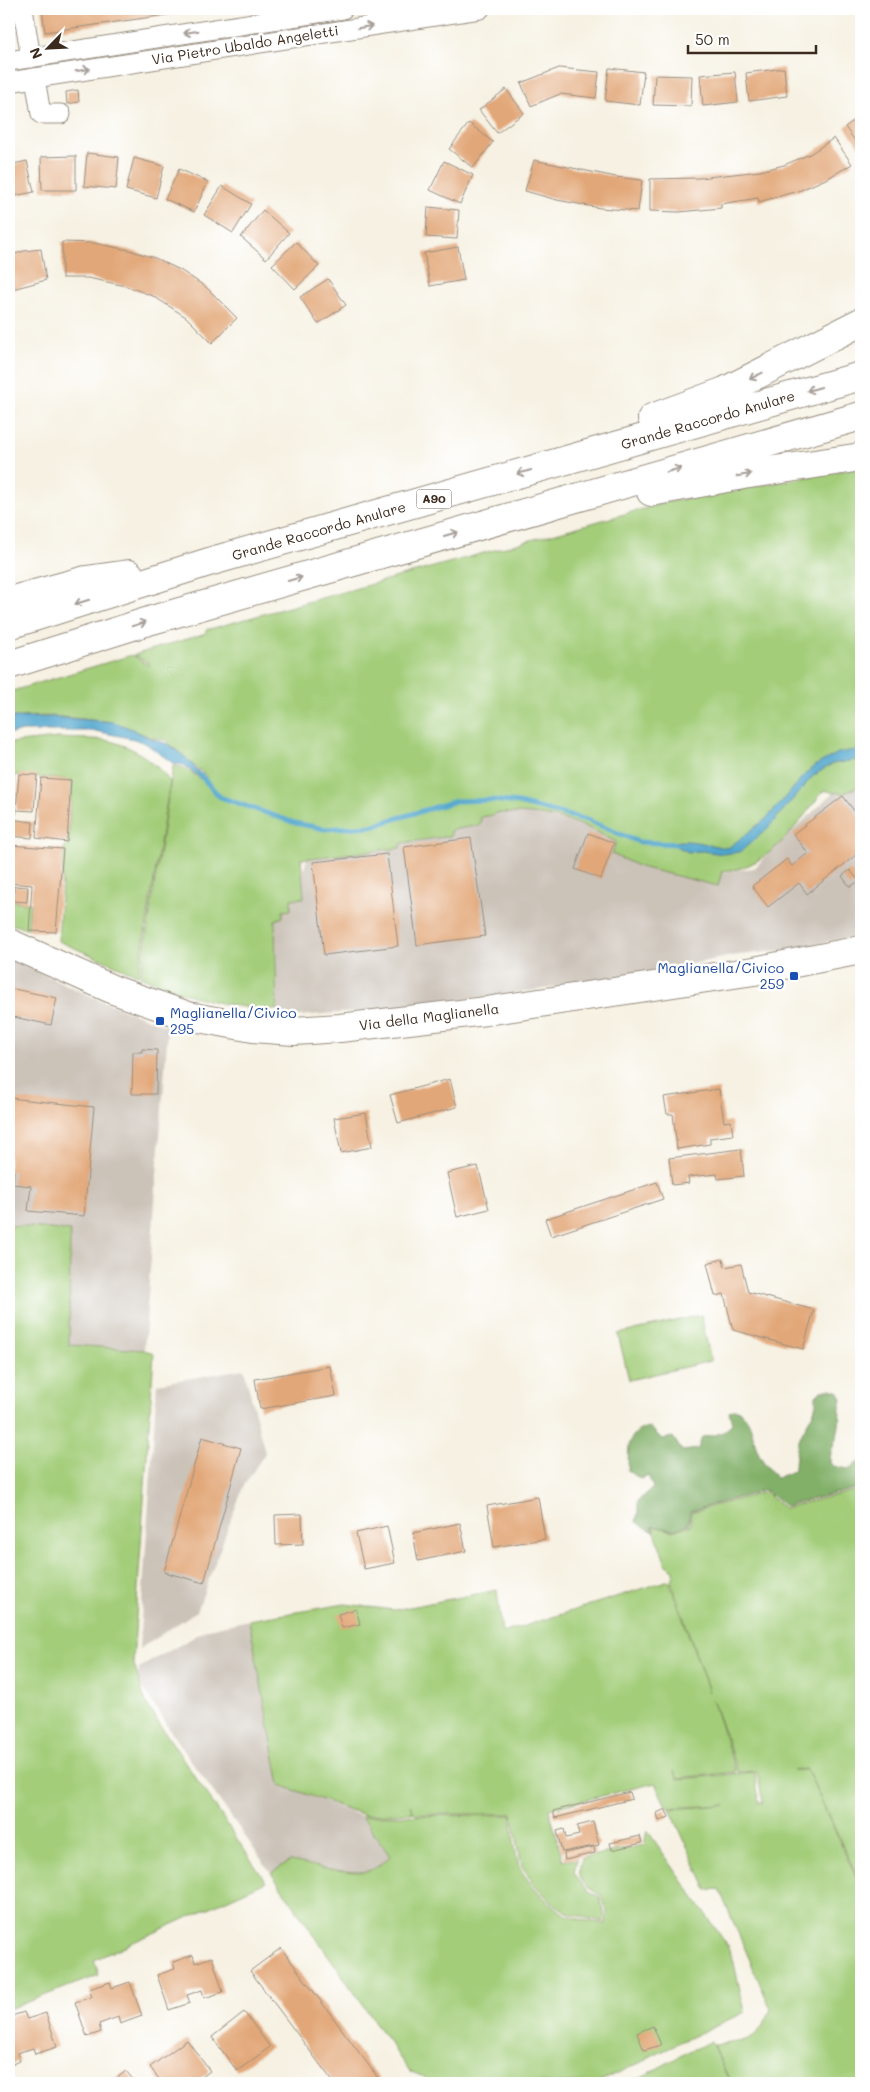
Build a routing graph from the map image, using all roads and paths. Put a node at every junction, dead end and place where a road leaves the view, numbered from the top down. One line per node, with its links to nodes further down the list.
1 (23, 9): 7 (street)
2 (343, 9): 5 (street, Via Pietro Ubaldo Angeletti)
3 (480, 9): 4 (street, Via Pietro Ubaldo Angeletti)
4 (425, 13): 6 (street, Via Pietro Ubaldo Angeletti, one-way to 4)
5 (225, 18): 6 (street); 7 (street, Via Pietro Ubaldo Angeletti, one-way to 7)
6 (231, 48): 9 (street, Via Pietro Ubaldo Angeletti, one-way to 6)
7 (31, 58): 8 (street, Via Pietro Ubaldo Angeletti)
8 (9, 61)
9 (35, 78): 10 (street, Via Pietro Ubaldo Angeletti); 11 (street)
10 (9, 82)
11 (61, 114)
12 (861, 322): 16 (main road, one-way to 16)
13 (861, 376): 16 (main road, Grande Raccordo Anulare / A90, one-way to 16)
14 (861, 416): 17 (main road, one-way to 14)
15 (861, 458): 17 (main road, one-way to 15)
16 (556, 463): 18 (main road, Grande Raccordo Anulare / A90, one-way to 18)
17 (592, 493): 21 (main road, one-way to 17)
18 (212, 562): 19 (main road); 20 (main road, Grande Raccordo Anulare / A90, one-way to 20)
19 (9, 601)
20 (9, 625)
21 (9, 665)
22 (9, 943): 23 (main road, Via della Maglianella)
23 (861, 950)

